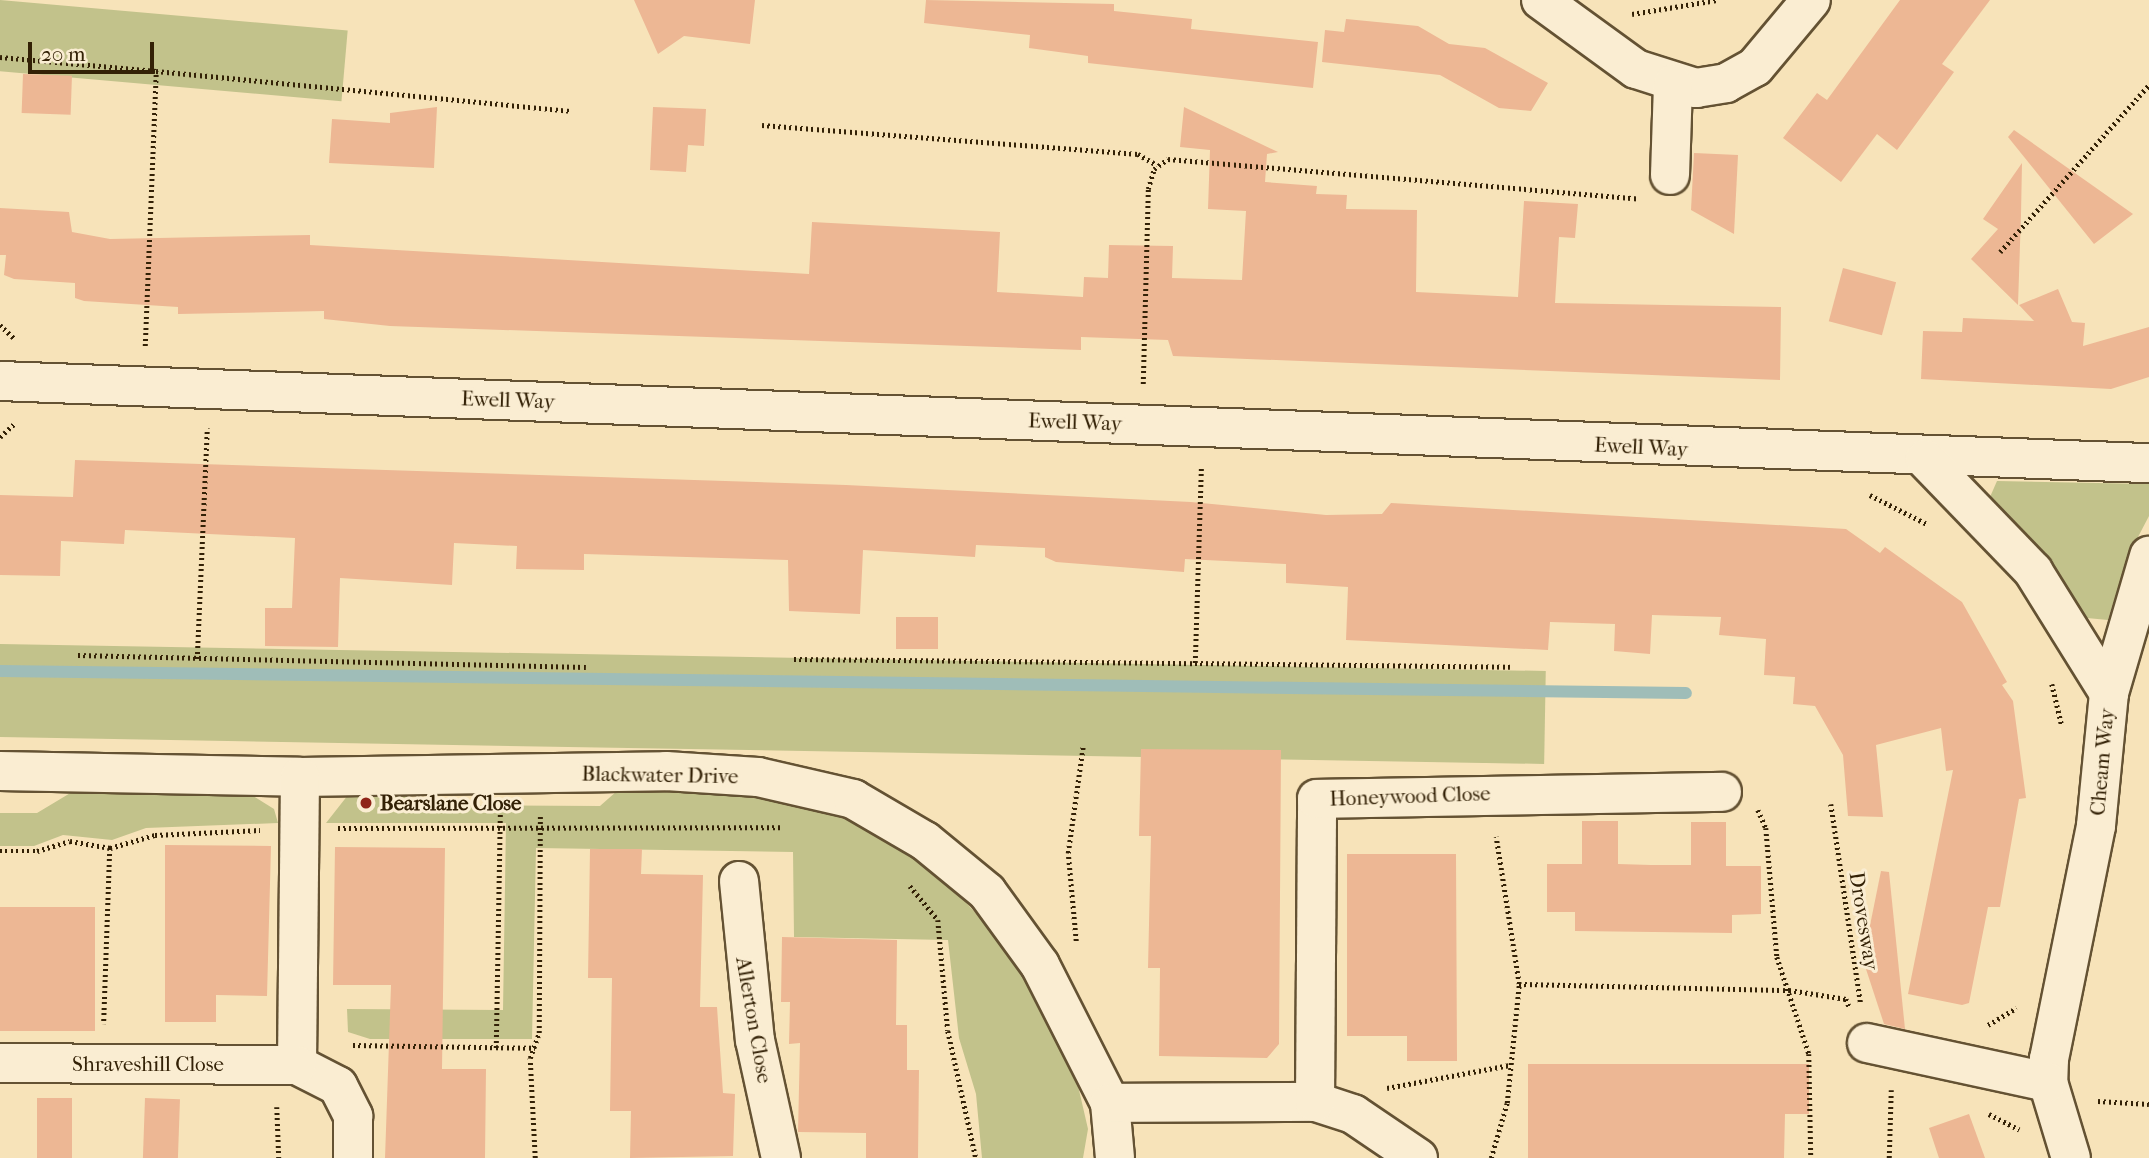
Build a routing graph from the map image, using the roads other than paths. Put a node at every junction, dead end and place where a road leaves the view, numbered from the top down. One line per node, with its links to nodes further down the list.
1 (1541, 0): 3 (street)
2 (1811, 0): 3 (street)
3 (1674, 84): 4 (street)
4 (1660, 187)
5 (0, 381): 6 (street, Ewell Way)
6 (1925, 459): 7 (street, Ewell Way); 9 (street, Cheam Way)
7 (2149, 463)
8 (2149, 556): 9 (street)
9 (2109, 693): 17 (street, Cheam Way)
10 (0, 771): 11 (street, Blackwater Drive)
11 (300, 777): 15 (street); 19 (street, Blackwater Drive)
12 (1722, 792): 18 (street, Honeywood Close)
13 (740, 881): 21 (street, Allerton Close)
14 (1868, 1020): 17 (street)
15 (291, 1058): 16 (street, Shraveshill Close); 20 (street, Shraveshill Close)
16 (0, 1063)
17 (2050, 1089): 24 (street, Cheam Way)
18 (1315, 1102): 19 (street); 23 (street)
19 (1110, 1103): 22 (street, Blackwater Drive)
20 (353, 1158)
21 (780, 1158)
22 (1115, 1158)
23 (1418, 1158)
24 (2071, 1158)

